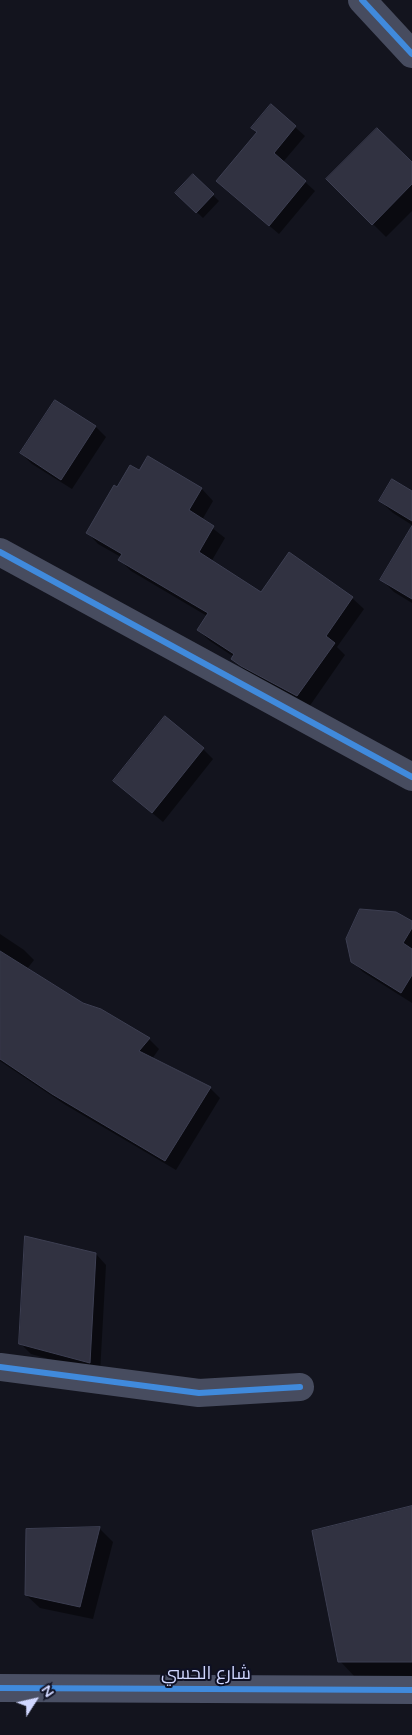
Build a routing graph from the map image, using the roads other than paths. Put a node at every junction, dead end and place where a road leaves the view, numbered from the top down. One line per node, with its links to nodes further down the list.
1 (362, 0): 2 (street)
2 (412, 54)
3 (0, 552): 4 (street)
4 (412, 777)
5 (0, 1367): 6 (street)
6 (300, 1387)
7 (0, 1688): 8 (street, شارع الحسي)
8 (412, 1690)

